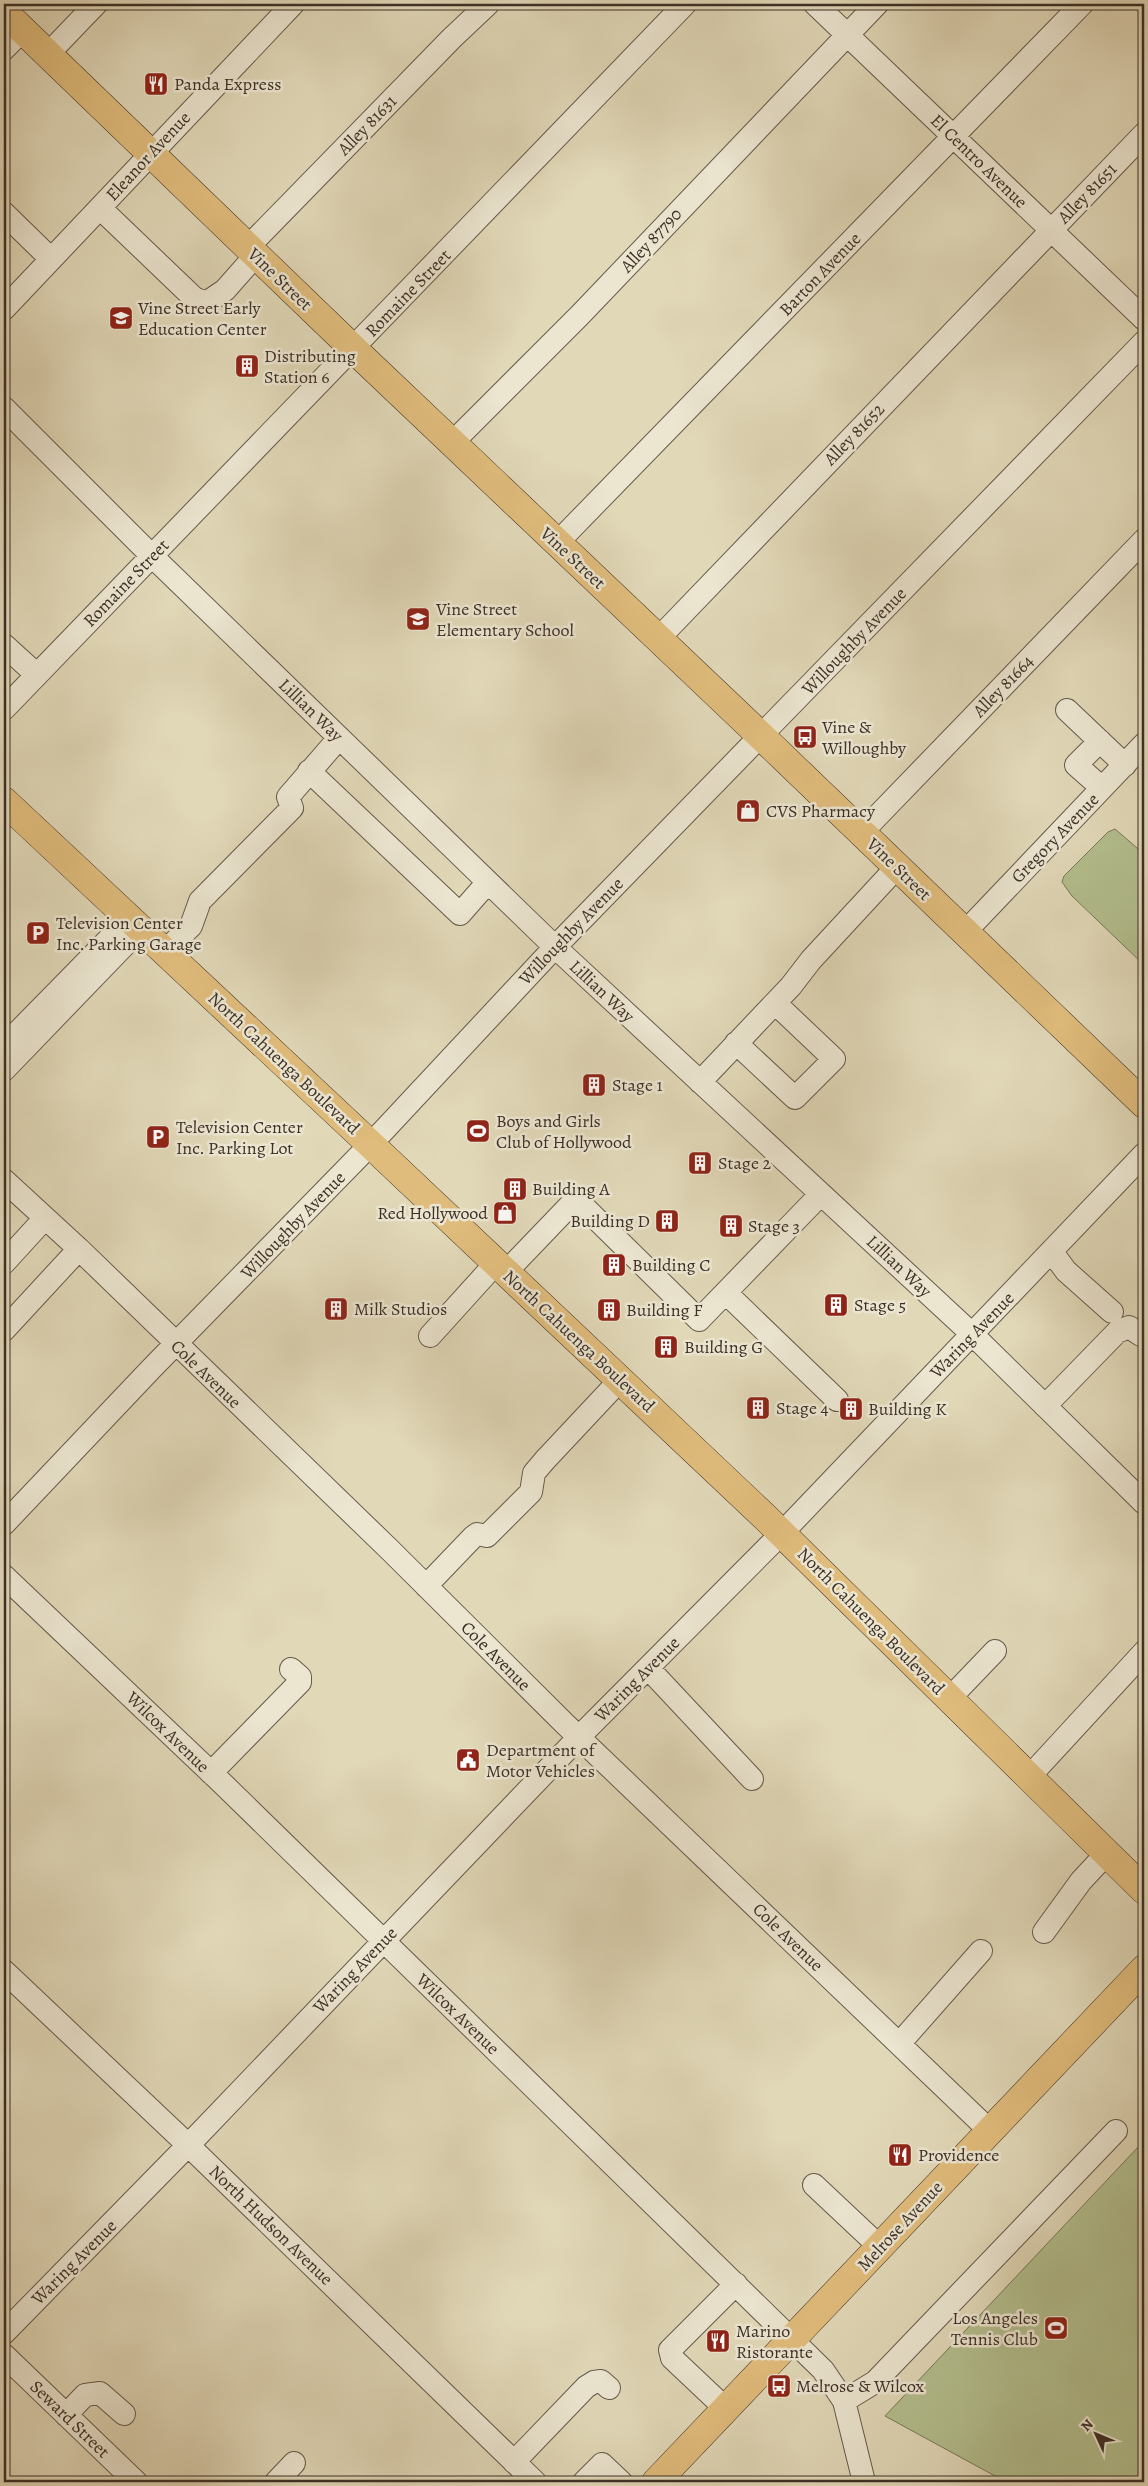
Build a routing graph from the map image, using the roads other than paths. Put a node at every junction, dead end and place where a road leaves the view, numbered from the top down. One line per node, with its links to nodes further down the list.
1 (96, 4): 10 (street)
2 (293, 4): 13 (street, Eleanor Avenue)
3 (488, 4): 17 (street, Alley 81631)
4 (685, 4): 22 (street, Romaine Street)
5 (815, 4): 9 (street, El Centro Avenue)
6 (877, 4): 9 (street, Alley 87790)
7 (1082, 4): 12 (street, Barton Avenue)
8 (10, 30): 10 (main road, Vine Street)
9 (847, 35): 12 (street, El Centro Avenue); 24 (street, Alley 87790)
10 (48, 54): 13 (main road, Vine Street)
11 (1144, 134): 16 (street, Alley 81651)
12 (954, 136): 16 (street, El Centro Avenue); 26 (street, Barton Avenue)
13 (151, 154): 14 (street, Eleanor Avenue); 17 (main road, Vine Street)
14 (100, 208): 17 (street, Alley 81631); 18 (street, Eleanor Avenue)
15 (4, 214): 18 (street)
16 (1051, 230): 20 (street, El Centro Avenue); 28 (street, Alley 81652)
17 (252, 251): 22 (main road, Vine Street)
18 (51, 259): 19 (street, Eleanor Avenue)
19 (4, 309)
20 (1144, 319)
21 (1144, 342): 33 (street, Willoughby Avenue)
22 (354, 349): 24 (main road, Vine Street); 27 (street, Romaine Street)
23 (4, 408): 27 (street, Lillian Way)
24 (452, 443): 26 (main road, Vine Street)
25 (1144, 540): 41 (street, Alley 81664)
26 (557, 543): 28 (main road, Vine Street)
27 (152, 556): 30 (street, Romaine Street); 34 (street, Lillian Way)
28 (658, 639): 33 (main road, Vine Street)
29 (4, 645): 30 (street)
30 (37, 675): 31 (street, Romaine Street)
31 (4, 709)
32 (1066, 710): 35 (street)
33 (761, 736): 41 (main road, Vine Street); 46 (street, Willoughby Avenue)
34 (339, 738): 38 (street); 43 (street, Lillian Way)
35 (1100, 741): 37 (street); 39 (street)
36 (1144, 744): 37 (street, Gregory Avenue)
37 (1125, 764): 39 (street, Gregory Avenue)
38 (309, 771): 43 (street); 47 (street)
39 (1102, 788): 45 (street, Gregory Avenue)
40 (4, 801): 44 (main road, North Cahuenga Boulevard)
41 (862, 832): 42 (main road, Vine Street)
42 (897, 867): 45 (main road, Vine Street); 48 (street)
43 (488, 882): 46 (street, Lillian Way)
44 (135, 924): 47 (main road, North Cahuenga Boulevard); 50 (street); 51 (street)
45 (965, 932): 53 (main road, Vine Street)
46 (555, 947): 52 (street, Lillian Way); 54 (street, Willoughby Avenue)
47 (164, 952): 54 (main road, North Cahuenga Boulevard)
48 (775, 1003): 49 (street); 49 (street)
49 (736, 1043): 52 (street)
50 (4, 1046)
51 (4, 1070)
52 (700, 1082): 57 (street, Lillian Way)
53 (1144, 1104)
54 (371, 1144): 62 (main road, North Cahuenga Boulevard); 69 (street, Willoughby Avenue)
55 (1144, 1154): 60 (street, Waring Avenue)
56 (4, 1180): 58 (street, Cole Avenue)
57 (821, 1194): 63 (street); 66 (street, Lillian Way)
58 (45, 1218): 59 (street, Cole Avenue); 61 (street)
59 (79, 1249): 65 (street); 69 (street, Cole Avenue)
60 (1052, 1252): 64 (street); 66 (street, Waring Avenue)
61 (4, 1263)
62 (501, 1267): 63 (street); 68 (street); 70 (main road, North Cahuenga Boulevard)
63 (726, 1293): 71 (street)
64 (1112, 1312)
65 (4, 1330)
66 (973, 1335): 72 (street, Lillian Way); 75 (street, Waring Avenue)
67 (1141, 1335): 72 (street)
68 (430, 1336)
69 (176, 1345): 74 (street, Willoughby Avenue); 77 (street, Cole Avenue)
70 (620, 1380): 75 (main road, North Cahuenga Boulevard); 77 (street)
71 (836, 1400)
72 (1045, 1406): 73 (street, Lillian Way)
73 (1144, 1503)
74 (4, 1524)
75 (782, 1533): 80 (street, Waring Avenue); 82 (main road, North Cahuenga Boulevard)
76 (4, 1576): 84 (street, Wilcox Avenue)
77 (426, 1586): 83 (street, Cole Avenue)
78 (995, 1651): 82 (street)
79 (1144, 1652): 85 (street)
80 (648, 1668): 83 (street, Waring Avenue); 86 (street)
81 (291, 1669): 84 (street)
82 (949, 1699): 85 (main road, North Cahuenga Boulevard)
83 (579, 1737): 90 (street, Waring Avenue); 94 (street, Cole Avenue)
84 (211, 1774): 90 (street, Wilcox Avenue)
85 (1029, 1777): 87 (main road, North Cahuenga Boulevard)
86 (752, 1779)
87 (1107, 1853): 88 (main road, North Cahuenga Boulevard); 89 (street)
88 (1144, 1890)
89 (1044, 1932)
90 (383, 1942): 97 (street, Waring Avenue); 100 (street, Wilcox Avenue)
91 (981, 1951): 94 (street)
92 (1144, 1969): 95 (main road, Melrose Avenue)
93 (4, 1971): 97 (street, North Hudson Avenue)
94 (899, 2044): 95 (street, Cole Avenue)
95 (990, 2131): 99 (main road, Melrose Avenue)
96 (1116, 2132): 105 (street)
97 (188, 2145): 101 (street, Waring Avenue); 110 (street, North Hudson Avenue)
98 (814, 2185): 99 (street)
99 (880, 2247): 102 (main road, Melrose Avenue)
100 (736, 2284): 102 (street, Wilcox Avenue); 106 (street)
101 (4, 2333)
102 (793, 2338): 105 (street, Wilcox Avenue); 106 (main road, Melrose Avenue)
103 (4, 2355): 108 (street, Seward Street)
104 (609, 2388): 110 (street)
105 (844, 2401): 116 (street, Wilcox Avenue)
106 (726, 2409): 115 (main road, Melrose Avenue)
107 (124, 2414): 108 (street)
108 (66, 2415): 111 (street, Seward Street)
109 (294, 2463): 112 (street)
110 (520, 2474)
111 (136, 2482)
112 (276, 2482)
113 (584, 2482): 114 (street)
114 (621, 2482)
115 (656, 2482)
116 (864, 2482)

